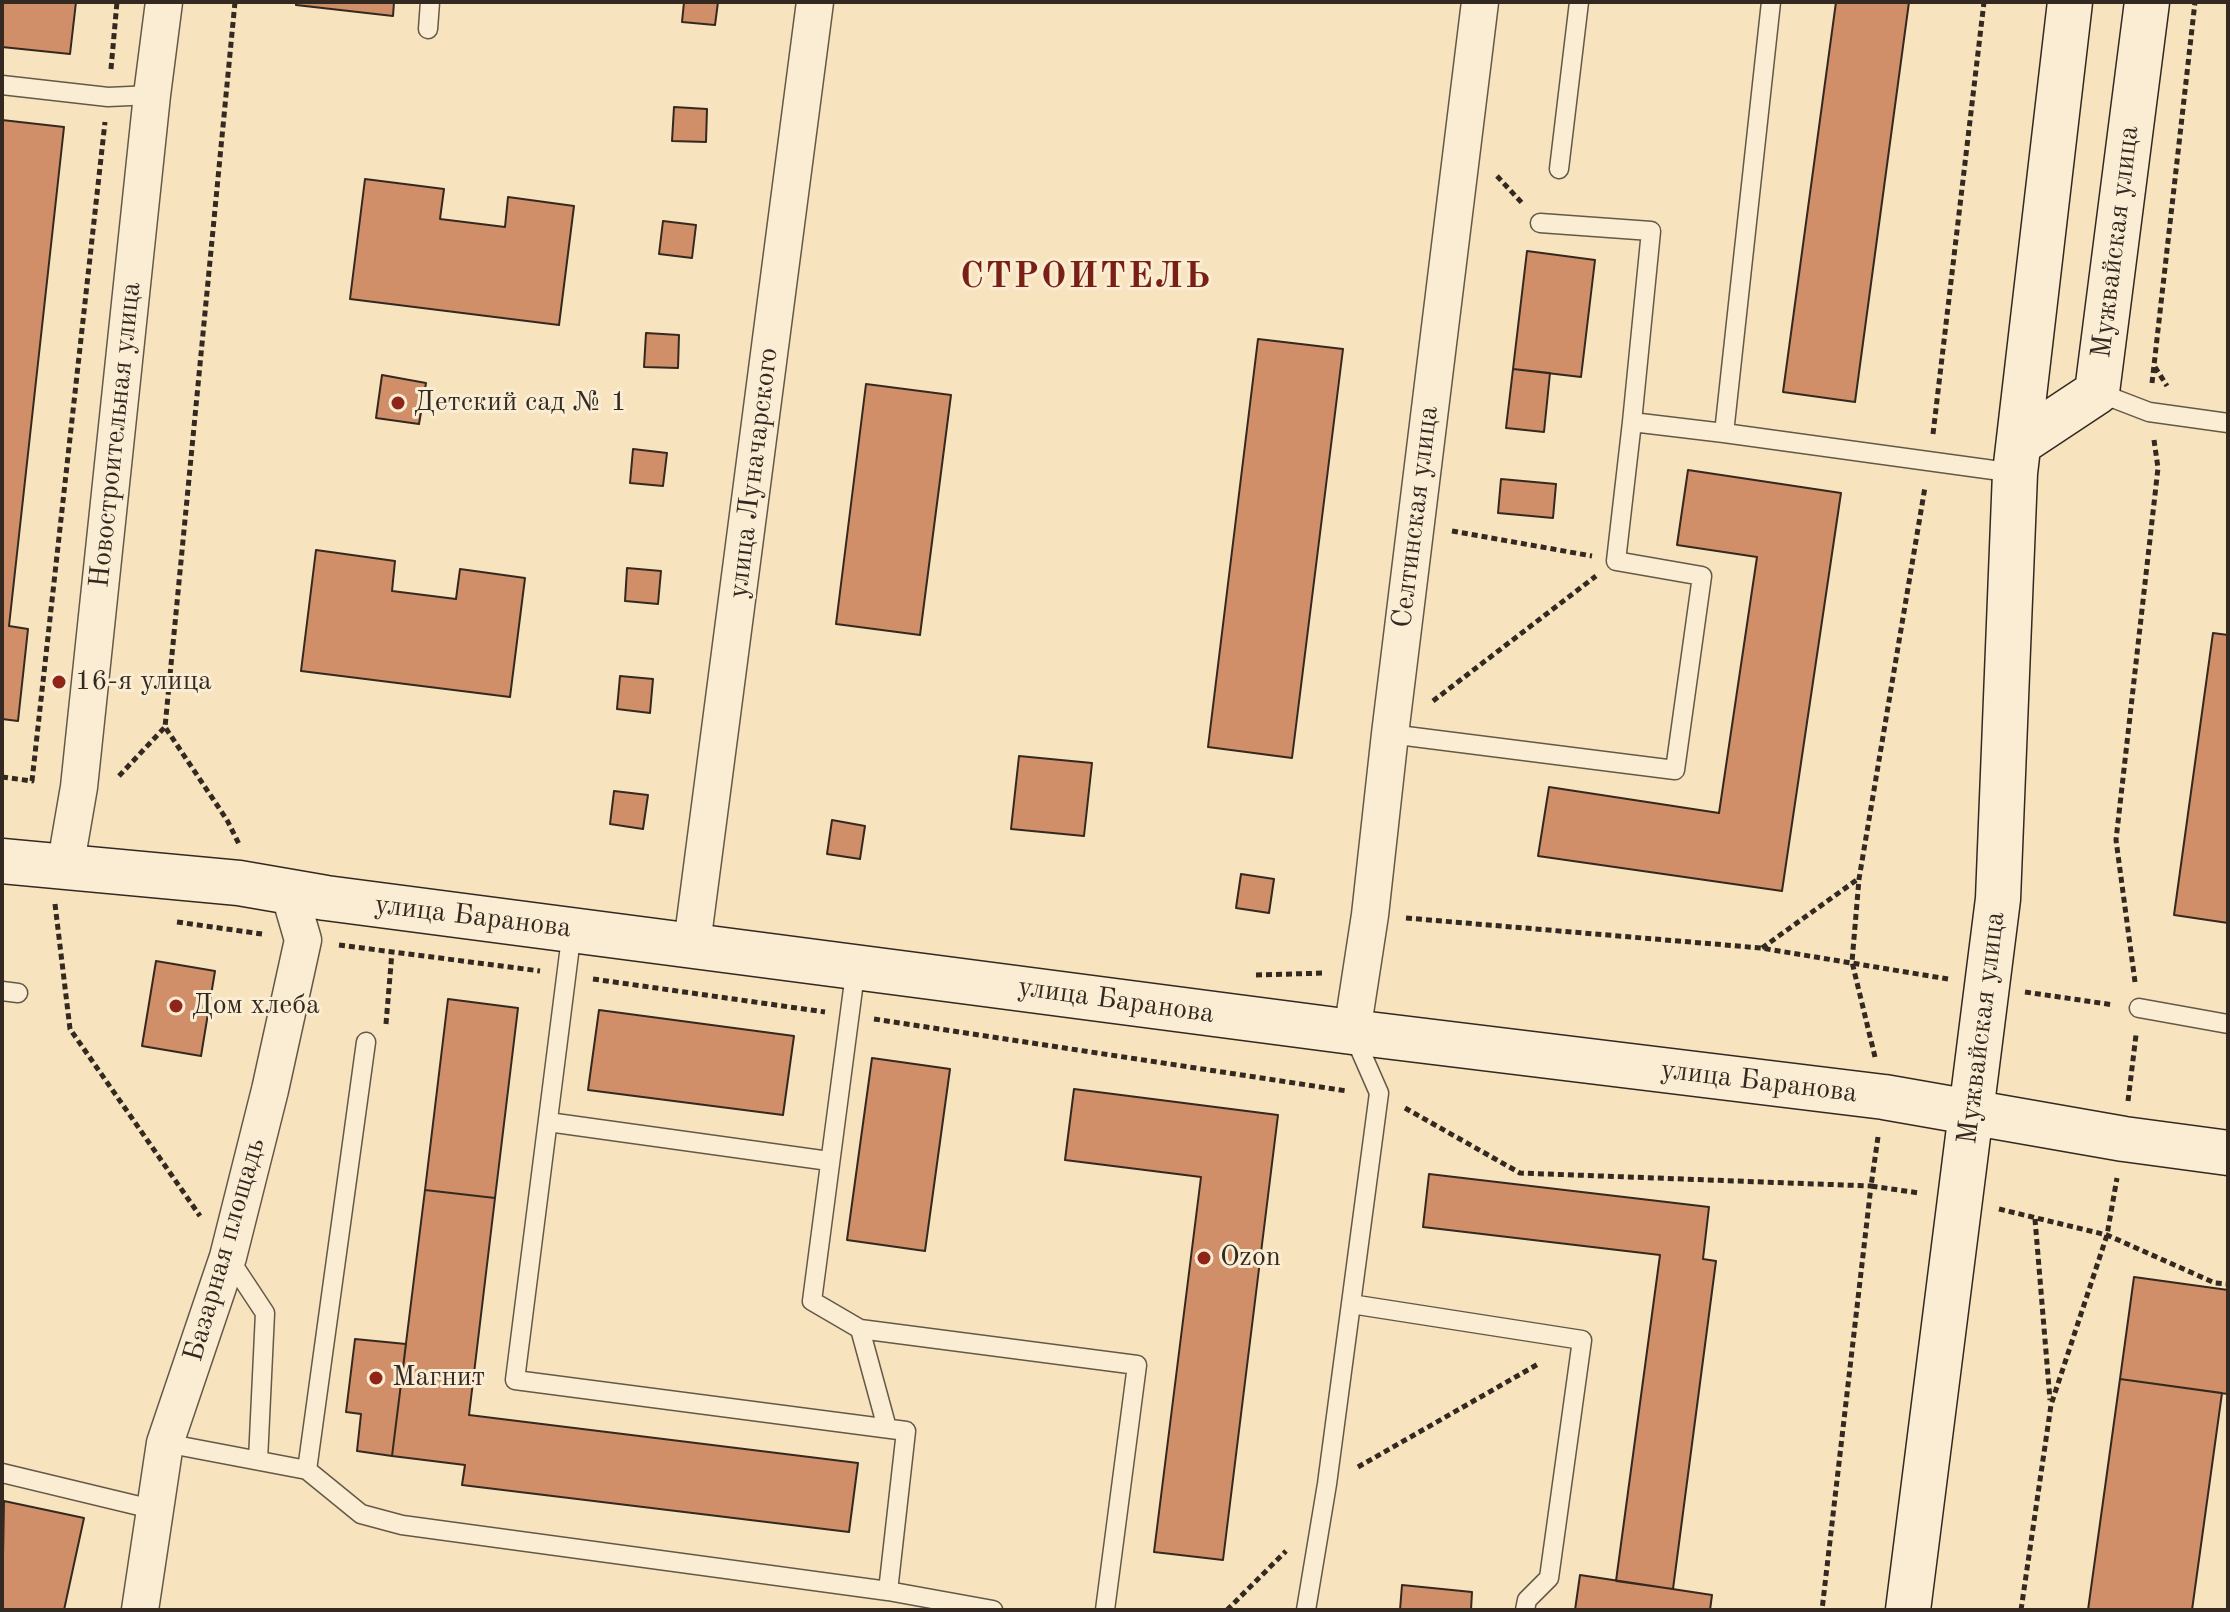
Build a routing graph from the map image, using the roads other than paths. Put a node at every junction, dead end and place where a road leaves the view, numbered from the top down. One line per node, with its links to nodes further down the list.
1 (164, 2): 11 (street, Новостроительная улица)
2 (430, 2): 9 (lane)
3 (815, 2): 24 (street, улица Луначарского)
4 (1480, 2): 19 (street, Селтинская улица)
5 (1579, 2): 12 (lane)
6 (1771, 2): 17 (lane)
7 (2070, 2): 18 (street, Мужвайская улица)
8 (2147, 2): 14 (street, Мужвайская улица)
9 (428, 29)
10 (2, 85): 11 (lane)
11 (152, 95): 21 (street, Новостроительная улица)
12 (1559, 169)
13 (1540, 223): 15 (lane)
14 (2097, 392): 16 (lane); 18 (street, Мужвайская улица)
15 (1632, 422): 17 (lane); 19 (lane)
16 (2228, 423)
17 (1724, 433): 18 (lane)
18 (2018, 458): 30 (street, Мужвайская улица)
19 (1390, 734): 28 (street, Селтинская улица)
20 (2, 861): 21 (street, улица Баранова)
21 (65, 868): 22 (street, улица Баранова)
22 (289, 892): 23 (street, улица Баранова); 34 (street, Базарная площадь)
23 (572, 930): 24 (street, улица Баранова); 31 (lane)
24 (692, 944): 25 (street, улица Баранова)
25 (856, 966): 28 (street, улица Баранова); 33 (lane)
26 (2139, 1008): 27 (lane)
27 (2228, 1024)
28 (1352, 1032): 30 (street, улица Баранова); 35 (lane)
29 (366, 1042): 40 (lane)
30 (1971, 1111): 32 (street, улица Баранова); 49 (street, Мужвайская улица)
31 (548, 1122): 33 (lane); 37 (lane)
32 (2228, 1153)
33 (829, 1161): 36 (lane)
34 (228, 1257): 38 (street, Базарная площадь); 39 (lane)
35 (1351, 1304): 47 (lane); 48 (lane)
36 (860, 1329): 37 (lane); 46 (lane)
37 (887, 1428): 43 (lane)
38 (165, 1443): 39 (lane); 42 (street, Базарная площадь)
39 (258, 1460): 40 (lane)
40 (307, 1470): 43 (lane)
41 (2, 1473): 42 (lane)
42 (156, 1510): 44 (street, Базарная площадь)
43 (888, 1591): 45 (lane)
44 (140, 1610)
45 (993, 1610)
46 (1105, 1610)
47 (1306, 1610)
48 (1525, 1610)
49 (1908, 1610)

